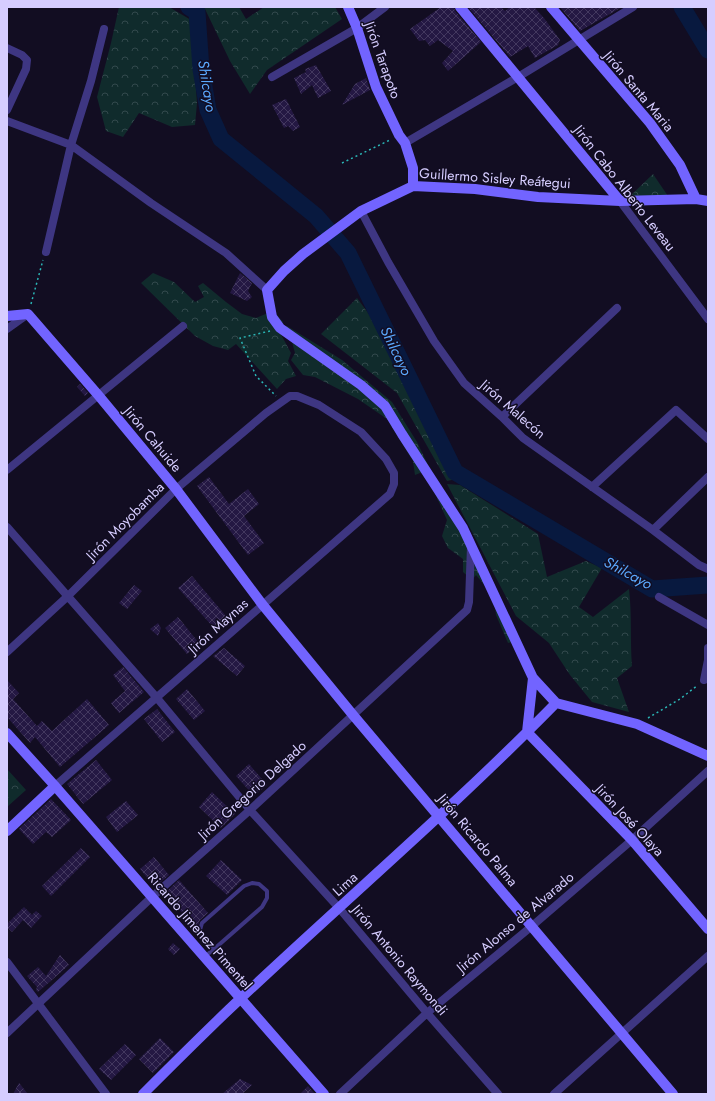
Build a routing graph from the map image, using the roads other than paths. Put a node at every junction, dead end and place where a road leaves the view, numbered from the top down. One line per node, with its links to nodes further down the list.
1 (348, 7): 6 (street, Jirón Tarapoto)
2 (385, 7): 6 (street)
3 (460, 7): 11 (street, Jirón Cabo Alberto Leveau)
4 (551, 7): 8 (street, Jirón Santa Maria)
5 (634, 7): 8 (street)
6 (357, 28): 10 (street); 14 (street, Jirón Tarapoto)
7 (104, 29): 15 (street)
8 (579, 41): 11 (street); 17 (street, Jirón Santa Maria)
9 (7, 48): 12 (street)
10 (272, 77)
11 (518, 78): 14 (street); 18 (street, Jirón Cabo Alberto Leveau)
12 (7, 110)
13 (7, 121): 15 (street)
14 (402, 139): 16 (street, Jirón Tarapoto)
15 (71, 145): 21 (street); 22 (street)
16 (413, 186): 18 (street, Guillermo Sisley Reátegui); 20 (street, Guillermo Sisley Reátegui)
17 (696, 199): 18 (street, Guillermo Sisley Reátegui); 19 (street, Guillermo Sisley Reátegui)
18 (620, 201): 26 (street, Jirón Cabo Alberto Leveau)
19 (708, 201)
20 (360, 211): 22 (street, Guillermo Sisley Reátegui); 30 (street, Jirón Malecón)
21 (46, 252)
22 (267, 290): 39 (street)
23 (616, 308): 30 (street)
24 (28, 314): 25 (street); 28 (street); 29 (street, Jirón Cahuide)
25 (7, 316)
26 (708, 319)
27 (183, 326): 29 (street)
28 (7, 329)
29 (99, 396): 32 (street); 36 (street, Jirón Cahuide)
30 (502, 417): 35 (street, Jirón Malecón)
31 (708, 440): 35 (street)
32 (7, 470)
33 (708, 477): 38 (street)
34 (394, 484): 36 (street, Jirón Moyobamba); 43 (street, Jirón Maynas)
35 (592, 487): 38 (street, Jirón Malecón)
36 (176, 489): 41 (street, Jirón Moyobamba); 43 (street, Jirón Cahuide)
37 (7, 527): 41 (street, Jirón Antonio Raymondi)
38 (654, 530): 40 (street, Jirón Malecón)
39 (471, 546): 47 (street); 51 (street, Jirón Gregorio Delgado)
40 (708, 569)
41 (68, 596): 46 (street, Jirón Moyobamba); 49 (street, Jirón Antonio Raymondi)
42 (659, 597): 44 (street)
43 (262, 604): 49 (street, Jirón Maynas); 51 (street, Jirón Ricardo Palma)
44 (708, 625)
45 (708, 648): 48 (street)
46 (7, 652)
47 (533, 678): 50 (street); 53 (street)
48 (704, 680)
49 (157, 698): 56 (street, Jirón Maynas); 57 (street, Jirón Antonio Raymondi)
50 (556, 703): 53 (street, Lima); 54 (street)
51 (353, 715): 57 (street, Jirón Gregorio Delgado); 58 (street, Jirón Ricardo Palma)
52 (7, 732): 56 (street, Ricardo Jimenez Pimentel)
53 (527, 732): 58 (street, Lima); 60 (street, Jirón José Olaya)
54 (708, 756)
55 (708, 771): 60 (street, Jirón Alonso de Alvarado)
56 (55, 786): 59 (street); 61 (street, Ricardo Jimenez Pimentel)
57 (250, 810): 61 (street, Jirón Gregorio Delgado); 62 (street, Jirón Antonio Raymondi)
58 (439, 817): 62 (street, Lima); 63 (street, Jirón Ricardo Palma)
59 (7, 830)
60 (632, 840): 63 (street, Jirón Alonso de Alvarado); 64 (street, Jirón José Olaya)
61 (152, 897): 67 (street, Ricardo Jimenez Pimentel); 70 (street, Jirón Gregorio Delgado)
62 (339, 908): 69 (street, Lima); 71 (street, Jirón Antonio Raymondi)
63 (532, 926): 71 (street, Jirón Alonso de Alvarado); 73 (street, Jirón Ricardo Palma)
64 (708, 930)
65 (213, 950): 65 (lane); 67 (lane)
66 (708, 956): 73 (street)
67 (204, 957): 69 (street, Ricardo Jimenez Pimentel)
68 (7, 962): 70 (street)
69 (240, 999): 75 (street, Lima); 76 (street, Ricardo Jimenez Pimentel)
70 (39, 1003): 72 (street, Jirón Gregorio Delgado); 74 (street)
71 (427, 1012): 77 (street, Jirón Alonso de Alvarado); 78 (street, Jirón Antonio Raymondi)
72 (7, 1033)
73 (621, 1034): 79 (street); 80 (street, Jirón Ricardo Palma)
74 (106, 1094)
75 (143, 1094)
76 (324, 1094)
77 (340, 1094)
78 (498, 1094)
79 (554, 1094)
80 (673, 1094)

